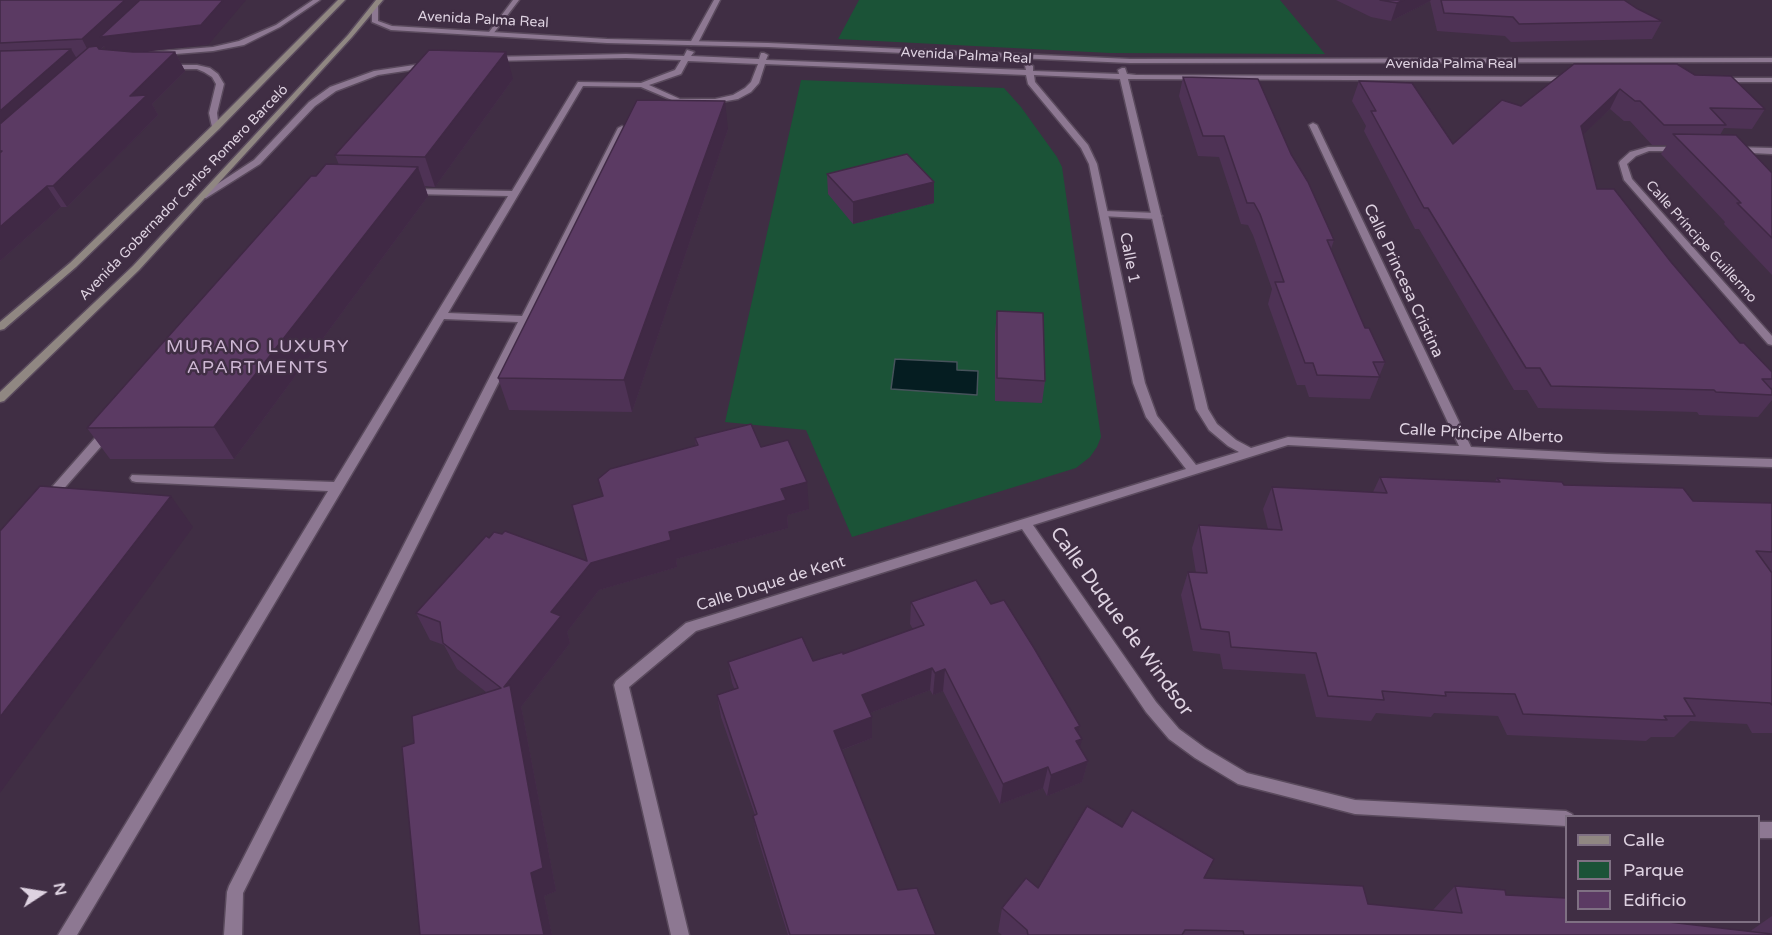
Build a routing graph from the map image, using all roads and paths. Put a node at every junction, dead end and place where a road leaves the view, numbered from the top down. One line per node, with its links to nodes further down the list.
1 (317, 0): 9 (street)
2 (342, 0): 25 (main road, Avenida Gobernador Carlos Romero Barceló)
3 (516, 0): 6 (street)
4 (717, 0): 7 (street)
5 (378, 3): 6 (street, Avenida Palma Real); 32 (main road, Avenida Gobernador Carlos Romero Barceló)
6 (491, 33): 7 (street, Avenida Palma Real)
7 (694, 43): 8 (street, Avenida Palma Real); 11 (street)
8 (768, 45): 10 (street, Avenida Palma Real); 14 (street)
9 (146, 54)
10 (1028, 56): 15 (street, Avenida Palma Real); 18 (street, Calle 1)
11 (686, 58): 12 (street, Avenida Palma Real); 14 (street, Avenida Palma Real); 23 (street)
12 (481, 60)
13 (1772, 60): 15 (street, Avenida Palma Real)
14 (762, 61): 18 (street, Avenida Palma Real); 23 (street)
15 (1120, 61): 19 (street)
16 (436, 64): 32 (street)
17 (160, 67): 25 (street)
18 (1029, 73): 19 (street, Avenida Palma Real); 33 (street, Calle 1)
19 (1124, 77): 20 (street, Avenida Palma Real); 34 (street)
20 (1583, 79)
21 (1707, 80): 22 (street)
22 (1772, 80)
23 (642, 85): 31 (street)
24 (1312, 125): 41 (street, Calle Princesa Cristina)
25 (216, 127): 37 (main road, Avenida Gobernador Carlos Romero Barceló)
26 (622, 128): 36 (street)
27 (1692, 149): 38 (street, Calle Príncipe Guillermo)
28 (1724, 149): 29 (street)
29 (1772, 151)
30 (399, 191): 31 (street)
31 (514, 194): 35 (street)
32 (202, 196): 39 (main road, Avenida Gobernador Carlos Romero Barceló)
33 (1105, 214): 34 (street); 44 (street, Calle 1)
34 (1157, 216): 42 (street)
35 (441, 316): 36 (street); 46 (street)
36 (525, 319): 51 (street)
37 (0, 327)
38 (1772, 342)
39 (0, 398)
40 (116, 420): 47 (street)
41 (1467, 450): 42 (street, Calle Príncipe Alberto); 43 (street, Calle Príncipe Alberto)
42 (1250, 453): 44 (street, Calle Príncipe Alberto)
43 (1772, 463)
44 (1194, 471): 48 (street, Calle Duque de Kent)
45 (136, 478): 46 (street)
46 (338, 487): 50 (street)
47 (39, 510)
48 (1025, 524): 49 (street, Calle Duque de Windsor); 52 (street, Calle Duque de Kent)
49 (1565, 819)
50 (67, 935)
51 (233, 935)
52 (680, 935)

